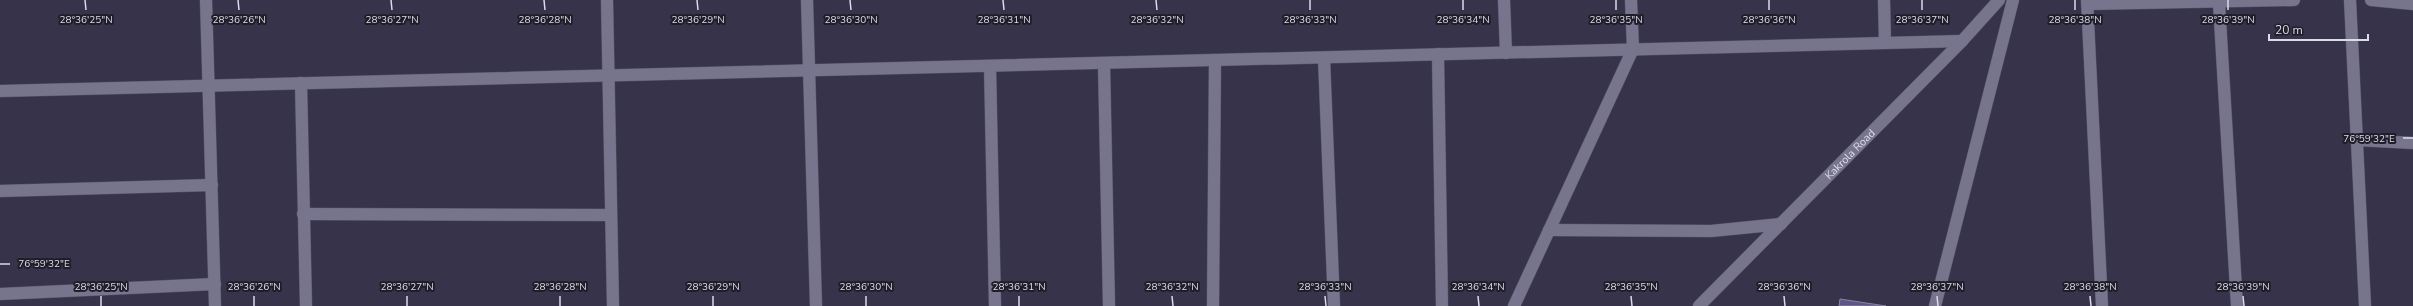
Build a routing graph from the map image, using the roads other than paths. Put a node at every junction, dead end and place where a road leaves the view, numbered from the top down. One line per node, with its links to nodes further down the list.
1 (206, 0): 27 (street)
2 (607, 0): 25 (street)
3 (807, 0): 24 (street)
4 (1504, 0): 18 (street)
5 (1632, 0): 17 (street)
6 (1884, 0): 16 (street)
7 (1999, 0): 15 (street, Kakrola Road)
8 (2013, 0): 50 (street)
9 (2294, 0): 13 (street)
10 (2350, 0): 29 (street)
11 (2371, 0): 14 (street)
12 (2087, 2): 13 (street); 51 (street)
13 (2219, 3): 52 (street)
14 (2413, 4)
15 (1962, 41): 16 (street); 35 (street, Kakrola Road)
16 (1885, 43): 17 (street)
17 (1633, 49): 18 (street); 36 (street)
18 (1506, 53): 19 (street)
19 (1438, 54): 20 (street); 47 (street)
20 (1324, 58): 21 (street); 46 (street)
21 (1215, 60): 22 (street); 45 (street)
22 (1104, 63): 23 (street); 44 (street)
23 (990, 66): 24 (street); 43 (street)
24 (808, 70): 25 (street); 42 (street)
25 (608, 76): 26 (street); 34 (street)
26 (301, 83): 27 (street); 33 (street)
27 (208, 86): 28 (street); 31 (street)
28 (0, 91)
29 (2357, 140): 30 (street); 53 (street)
30 (2413, 143)
31 (212, 185): 32 (street); 37 (street)
32 (0, 191)
33 (303, 214): 34 (street); 40 (street)
34 (611, 215): 41 (street)
35 (1781, 224): 36 (street); 49 (street, Kakrola Road)
36 (1549, 230): 48 (street)
37 (214, 284): 38 (street); 39 (street)
38 (0, 294)
39 (215, 306)
40 (306, 306)
41 (613, 306)
42 (816, 306)
43 (995, 306)
44 (1109, 306)
45 (1213, 306)
46 (1334, 306)
47 (1442, 306)
48 (1514, 306)
49 (1699, 306)
50 (1935, 306)
51 (2102, 306)
52 (2237, 306)
53 (2365, 306)

